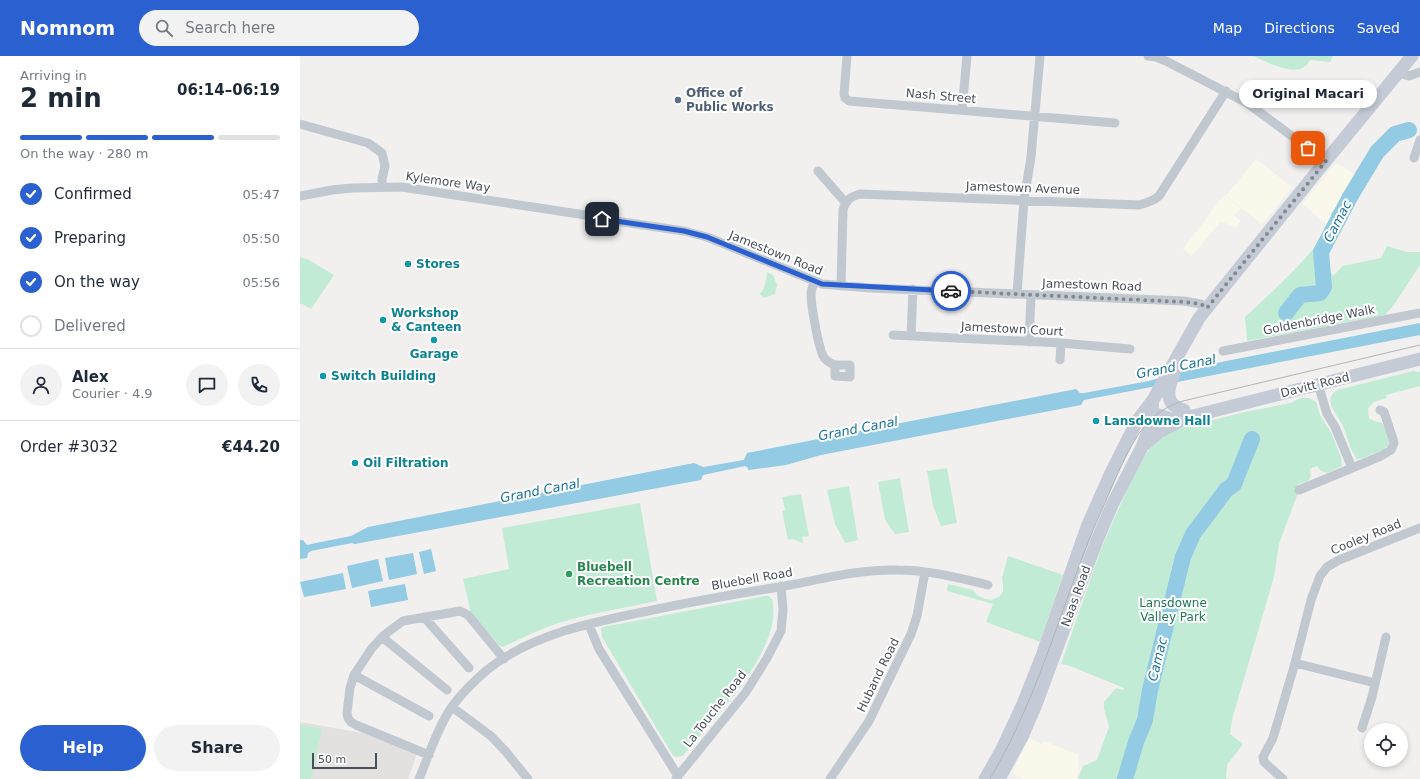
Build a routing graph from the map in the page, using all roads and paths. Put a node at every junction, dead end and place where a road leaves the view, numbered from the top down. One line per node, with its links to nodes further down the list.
1 (847, 56): 9 (street, Nash Street)
2 (967, 56): 9 (street)
3 (1040, 56): 10 (street)
4 (1152, 56): 8 (street)
5 (1412, 56): 7 (main road, Naas Road)
6 (1420, 72): 7 (street)
7 (1398, 73): 15 (main road, Naas Road)
8 (1226, 92): 15 (street); 19 (street, Jamestown Avenue)
9 (962, 110): 10 (street, Nash Street)
10 (1035, 116): 12 (street, Nash Street); 19 (street)
11 (300, 124): 17 (street)
12 (1115, 124)
13 (1420, 140): 14 (street)
14 (1414, 158)
15 (1326, 161): 28 (main road, Naas Road)
16 (818, 171): 20 (street)
17 (382, 187): 18 (street, Kylemore Way); 21 (street, Kylemore Way)
18 (300, 196)
19 (1024, 200): 20 (street, Jamestown Avenue); 26 (street)
20 (845, 202): 24 (street)
21 (592, 216)
22 (602, 219): 23 (street, Jamestown Road)
23 (814, 282): 24 (street, Jamestown Road); 38 (street)
24 (841, 286): 25 (street, Jamestown Road)
25 (913, 289): 26 (street, Jamestown Road); 31 (street)
26 (1017, 294): 27 (street, Jamestown Road)
27 (1031, 295): 28 (street, Jamestown Road); 32 (street)
28 (1207, 308): 40 (main road, Naas Road)
29 (1420, 313): 35 (street, Goldenbridge Walk)
30 (893, 336): 31 (street, Jamestown Court)
31 (911, 336): 32 (street, Jamestown Court)
32 (1029, 342): 33 (street, Jamestown Court)
33 (1061, 343): 34 (street, Jamestown Court); 37 (street)
34 (1130, 349)
35 (1222, 351)
36 (1420, 359): 39 (main road, Davitt Road)
37 (1060, 360)
38 (835, 365)
39 (1318, 384): 43 (main road, Davitt Road); 45 (street)
40 (1164, 386): 41 (main road, Naas Road); 43 (main road)
41 (1152, 405): 43 (main road, Davitt Road); 44 (main road, Naas Road); 69 (main road, Naas Road)
42 (1380, 410): 45 (street)
43 (1186, 413): 44 (main road)
44 (1142, 447): 70 (main road, Naas Road)
45 (1352, 468): 46 (street)
46 (1299, 490)
47 (1420, 528): 56 (street, Cooley Road)
48 (925, 572): 49 (street, Bluebell Road); 50 (street, Bluebell Road); 68 (street, Huband Road)
49 (988, 585)
50 (781, 586): 52 (street, Bluebell Road); 65 (street, La Touche Road)
51 (424, 617): 53 (street); 55 (street); 57 (street)
52 (589, 625): 55 (street, Bluebell Road); 65 (street, La Touche Road)
53 (382, 637): 58 (street); 60 (street)
54 (1386, 637): 59 (street)
55 (504, 659): 61 (street, Bluebell Road)
56 (1295, 663): 59 (street); 71 (street, Cooley Road)
57 (469, 668)
58 (354, 676): 62 (street); 64 (street)
59 (1375, 683): 63 (street)
60 (447, 690)
61 (452, 707): 64 (street, Bluebell Road); 67 (street)
62 (429, 716)
63 (1362, 728)
64 (429, 755): 66 (street, Bluebell Road)
65 (677, 778)
66 (420, 779)
67 (528, 779)
68 (830, 779)
69 (985, 779)
70 (999, 779)
71 (1283, 779)

